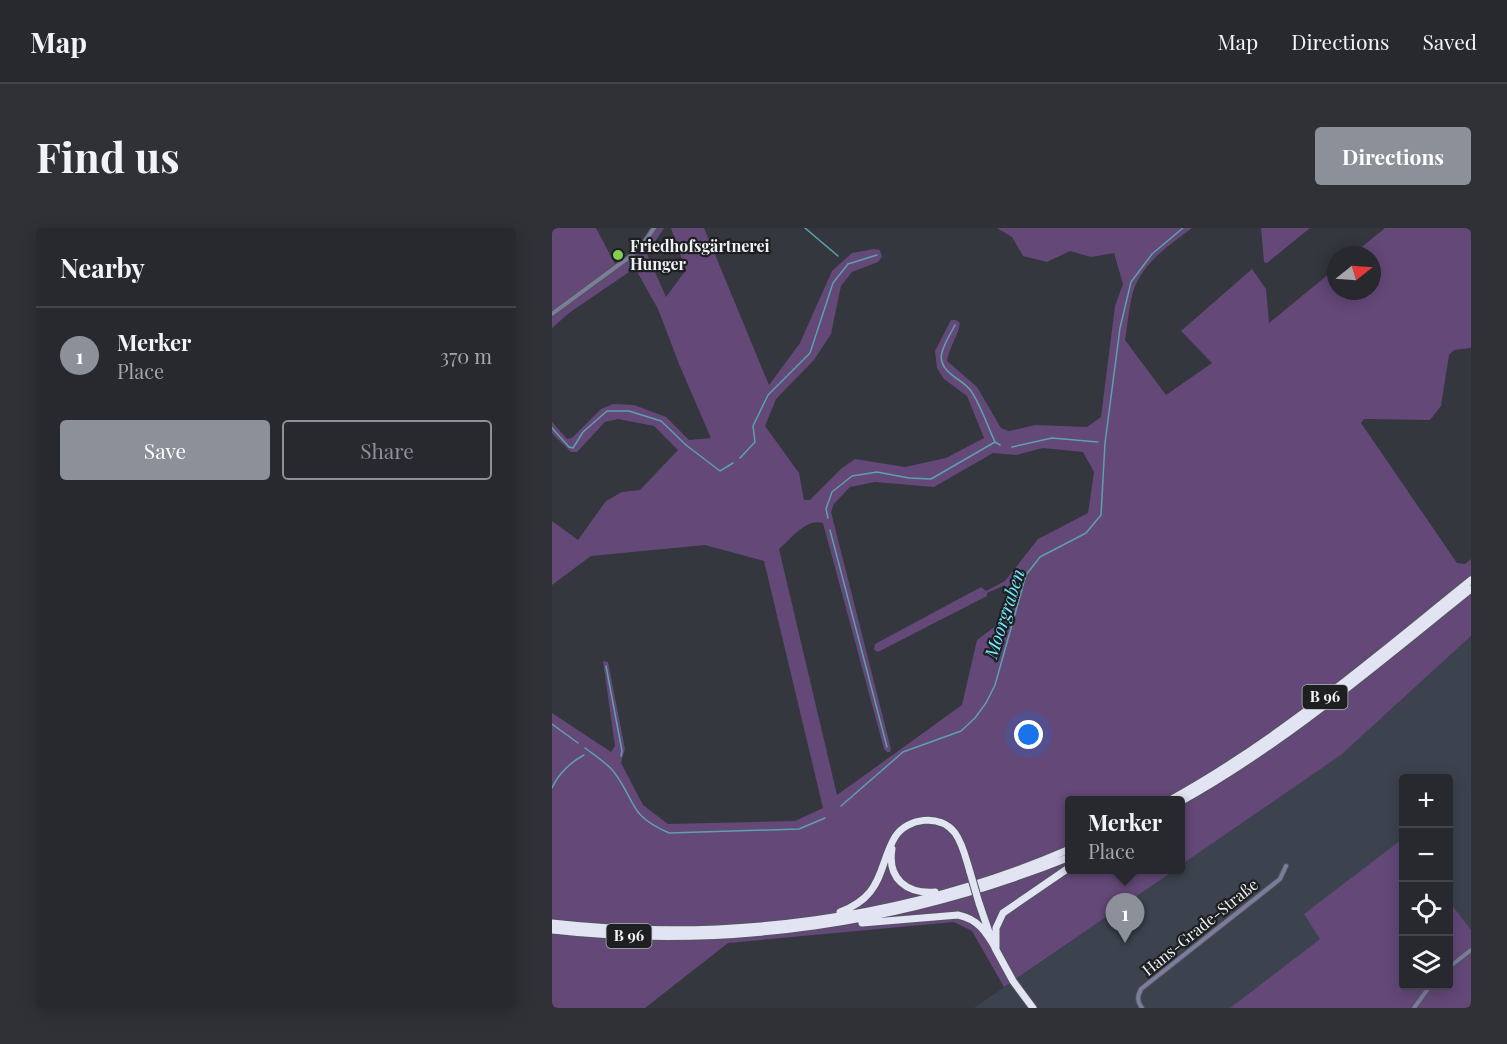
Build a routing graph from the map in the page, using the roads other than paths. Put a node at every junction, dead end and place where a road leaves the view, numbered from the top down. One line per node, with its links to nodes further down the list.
1 (644, 228): 3 (street)
2 (654, 228): 3 (street)
3 (650, 234): 4 (street)
4 (552, 314)
5 (1471, 580): 7 (highway, B 96)
6 (1471, 589): 8 (highway, B 96)
7 (1178, 796)
8 (1185, 799)
9 (894, 840): 14 (highway); 15 (highway); 19 (highway, bridge)
10 (1065, 851): 14 (highway, B 96)
11 (1065, 859): 17 (highway, B 96)
12 (1287, 866): 24 (street, Hans-Grade-Straße)
13 (1065, 870): 19 (highway)
14 (950, 891): 15 (highway, B 96)
15 (830, 917): 16 (highway, B 96)
16 (552, 923)
17 (840, 923): 18 (highway, B 96); 19 (highway)
18 (552, 930)
19 (996, 949): 23 (highway)
20 (1471, 950): 21 (street)
21 (1453, 965)
22 (1427, 990): 25 (street)
23 (1033, 1008)
24 (1142, 1008)
25 (1414, 1008)

